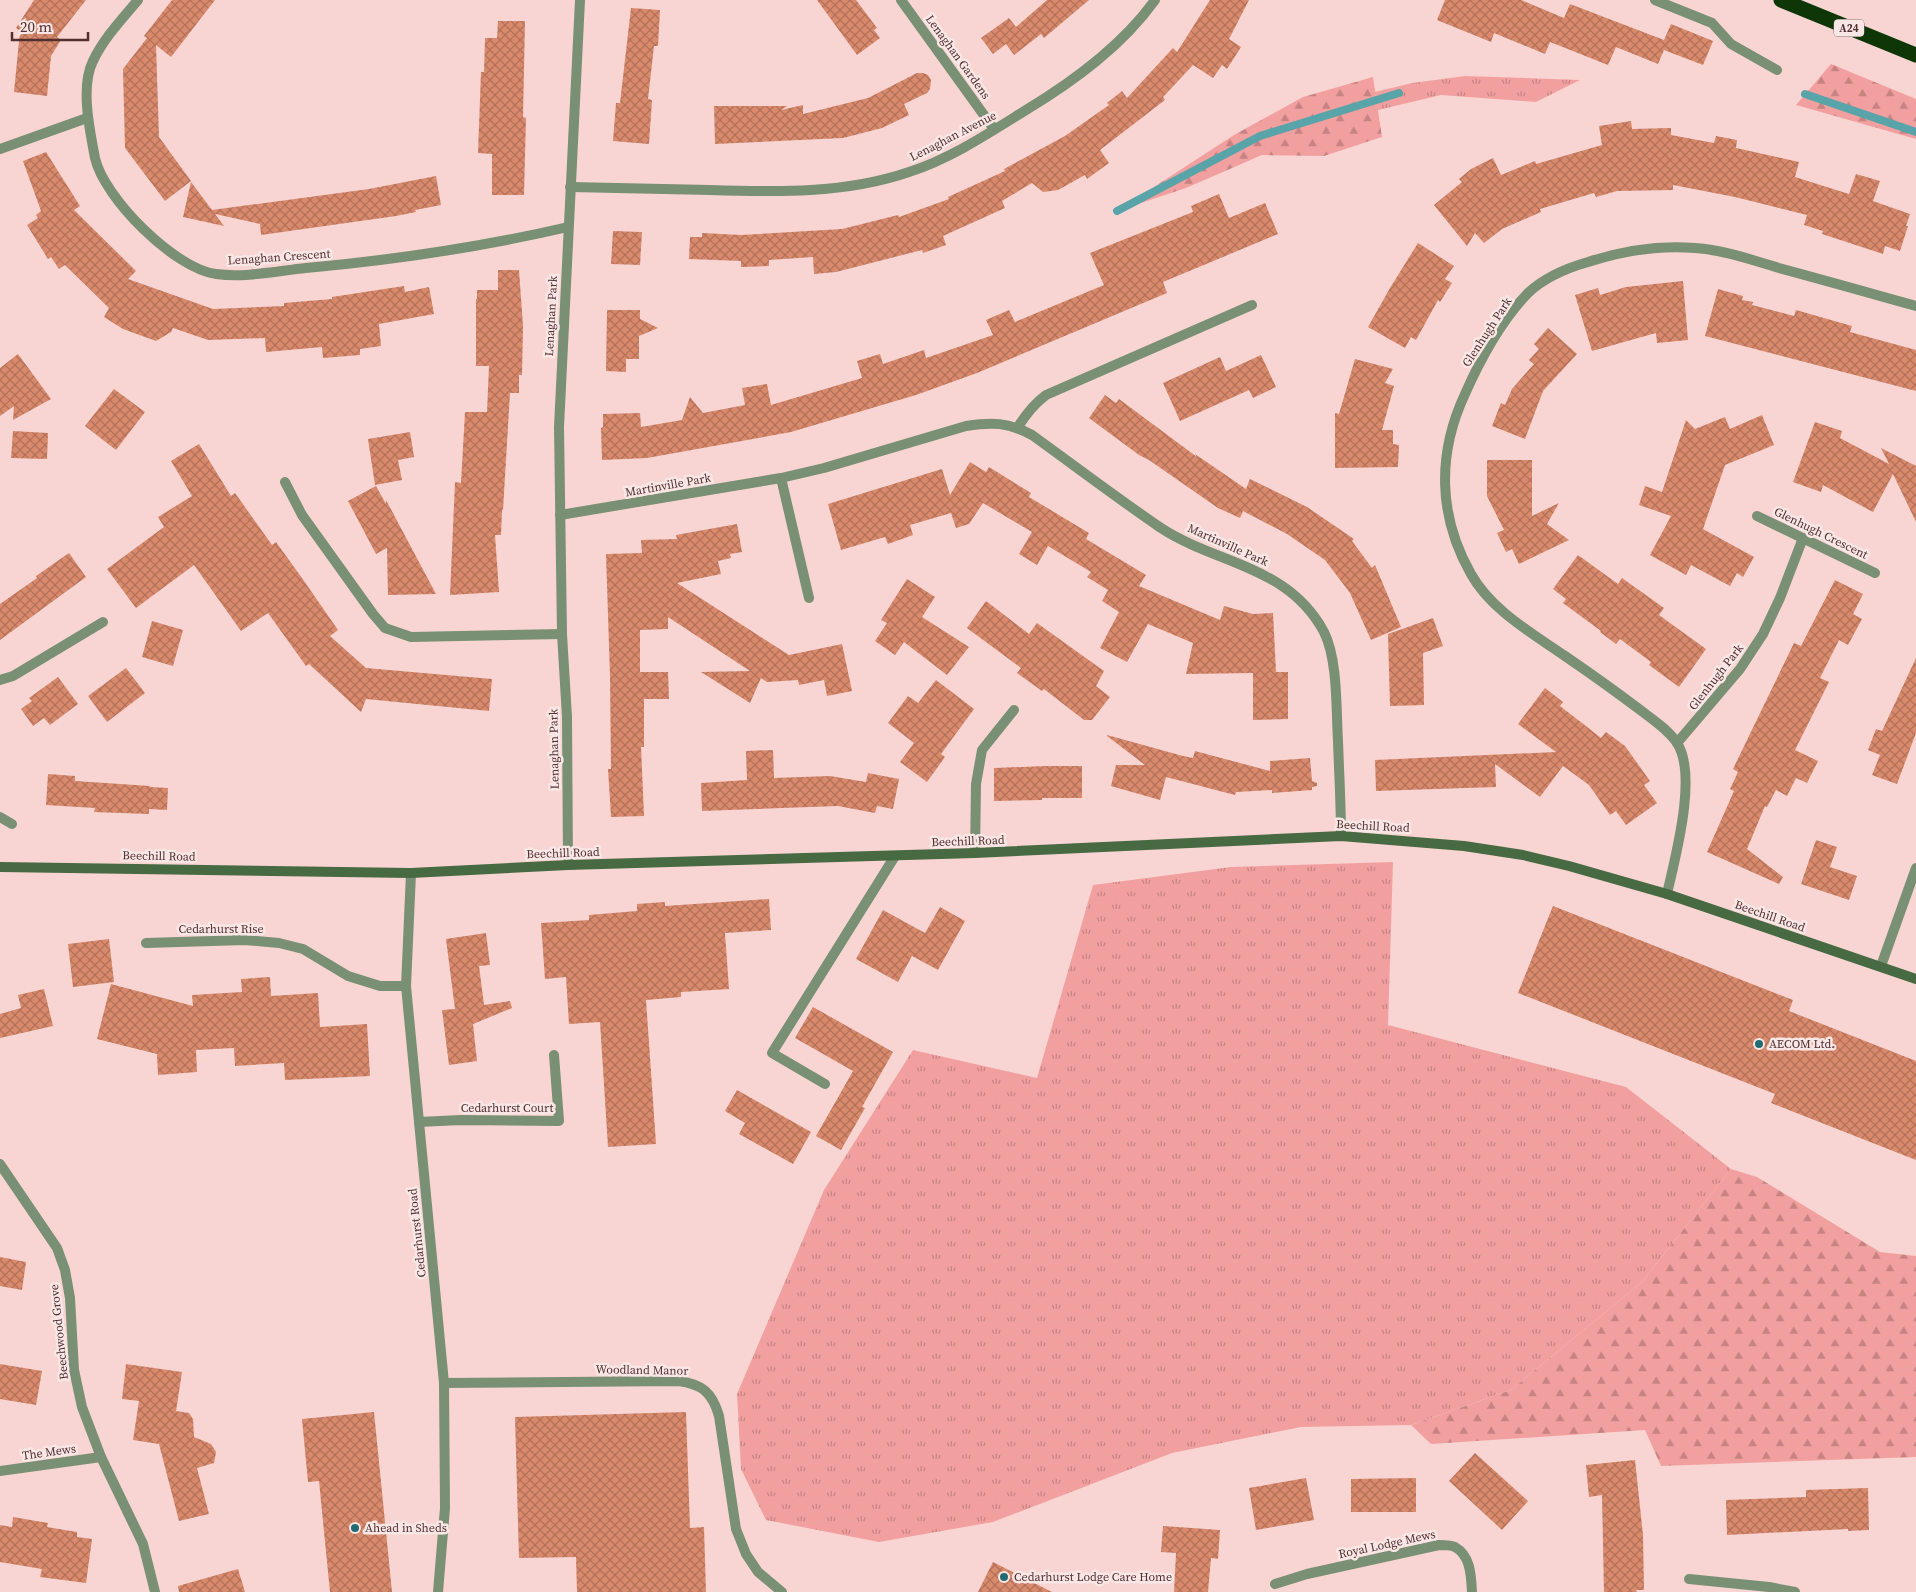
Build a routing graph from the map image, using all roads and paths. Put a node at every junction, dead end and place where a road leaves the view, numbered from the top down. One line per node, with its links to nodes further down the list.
1 (138, 0): 9 (street, Lenaghan Crescent)
2 (580, 0): 12 (street, Lenaghan Park)
3 (901, 0): 10 (street, Lenaghan Gardens)
4 (1155, 0): 10 (street, Lenaghan Avenue)
5 (1655, 0): 8 (street)
6 (1781, 0): 7 (highway, A24)
7 (1916, 55)
8 (1778, 70)
9 (87, 118): 11 (street); 13 (street, Lenaghan Crescent)
10 (994, 130): 12 (street, Lenaghan Avenue)
11 (0, 149)
12 (570, 187): 13 (street, Lenaghan Park)
13 (568, 227): 19 (street, Lenaghan Park)
14 (1252, 305): 16 (street)
15 (1916, 306): 28 (street, Glenhugh Park)
16 (1018, 427): 17 (street, Martinville Park); 31 (street, Martinville Park)
17 (782, 478): 19 (street, Martinville Park); 23 (street)
18 (285, 482): 25 (street)
19 (560, 515): 25 (street, Lenaghan Park)
20 (1757, 516): 21 (street, Glenhugh Crescent)
21 (1803, 538): 22 (street, Glenhugh Crescent); 28 (street, Glenhugh Park)
22 (1875, 573)
23 (810, 598)
24 (103, 622): 26 (street)
25 (562, 634): 34 (street, Lenaghan Park)
26 (0, 680)
27 (1014, 710): 32 (street)
28 (1677, 743): 38 (street, Glenhugh Park)
29 (0, 817): 30 (street)
30 (12, 824)
31 (1341, 836): 32 (street, Beechill Road); 38 (street, Beechill Road)
32 (975, 853): 33 (street, Beechill Road)
33 (895, 856): 34 (street, Beechill Road); 44 (street)
34 (568, 865): 37 (street, Beechill Road)
35 (0, 867): 37 (street, Beechill Road)
36 (1916, 868): 40 (street)
37 (411, 872): 42 (street, Cedarhurst Road)
38 (1668, 894): 40 (street, Beechill Road)
39 (146, 943): 42 (street, Cedarhurst Rise)
40 (1881, 966): 41 (street, Beechill Road)
41 (1916, 979)
42 (406, 986): 45 (street, Cedarhurst Road)
43 (554, 1055): 45 (street, Cedarhurst Court)
44 (825, 1084)
45 (418, 1122): 47 (street, Cedarhurst Road)
46 (0, 1164): 48 (street, Beechwood Grove)
47 (444, 1383): 53 (street, Cedarhurst Road); 54 (street, Woodland Manor)
48 (101, 1457): 49 (street, The Mews); 52 (street, Beechwood Grove)
49 (0, 1471)
50 (1689, 1579): 56 (street)
51 (1275, 1584): 55 (street, Royal Lodge Mews)
52 (155, 1592)
53 (438, 1592)
54 (782, 1592)
55 (1472, 1592)
56 (1795, 1592)

